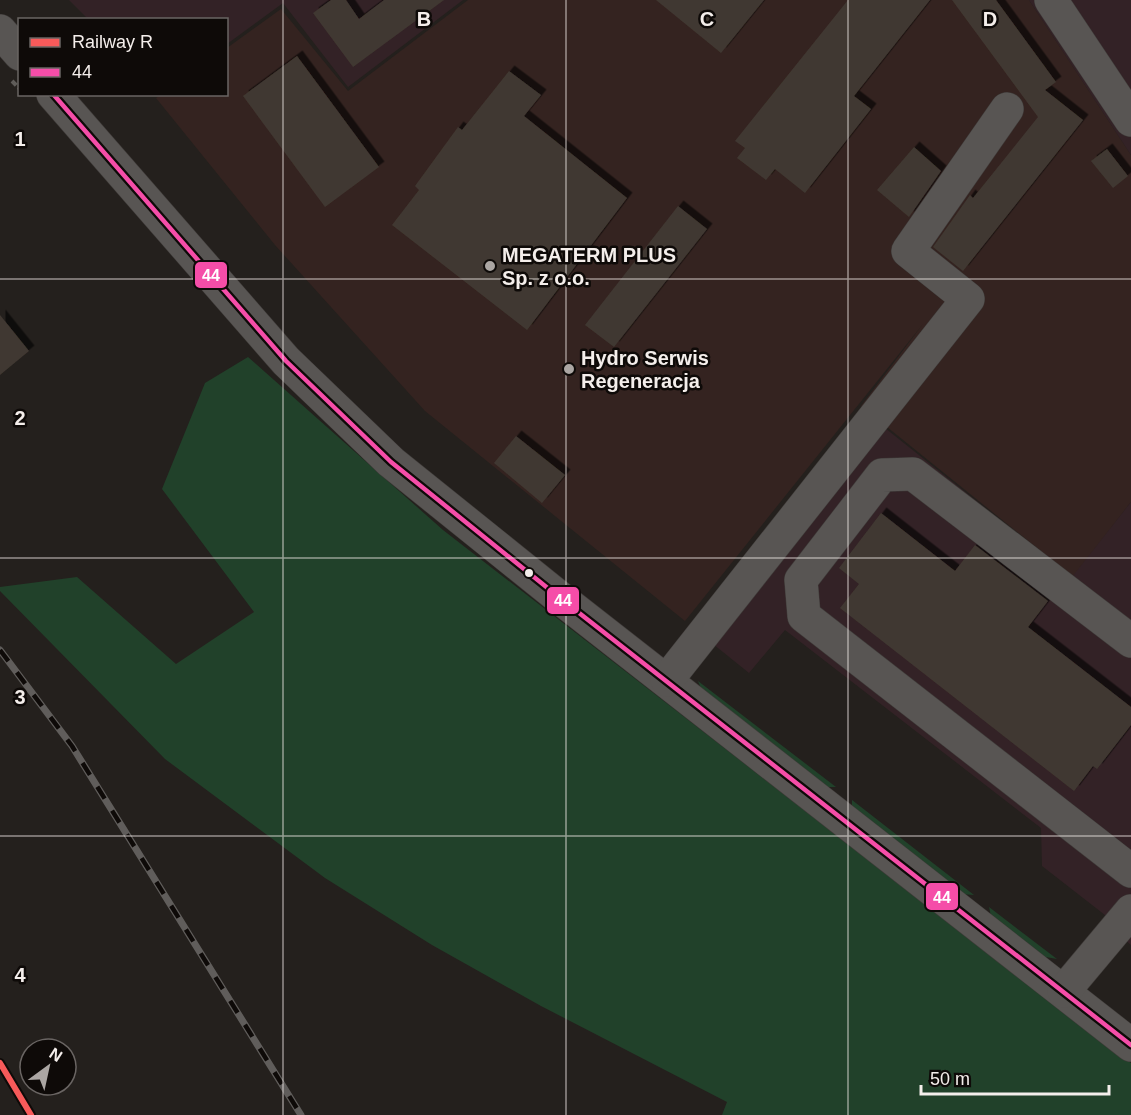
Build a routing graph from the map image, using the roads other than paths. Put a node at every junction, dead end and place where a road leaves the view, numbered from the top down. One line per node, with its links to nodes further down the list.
1 (1050, 0): 6 (street)
2 (0, 31): 3 (street)
3 (18, 52)
4 (55, 96): 8 (street)
5 (1007, 109): 8 (street)
6 (1131, 120)
7 (1131, 641): 9 (street)
8 (667, 680): 11 (street)
9 (1131, 871)
10 (1131, 911): 11 (street)
11 (1064, 991): 12 (street)
12 (1131, 1045)

